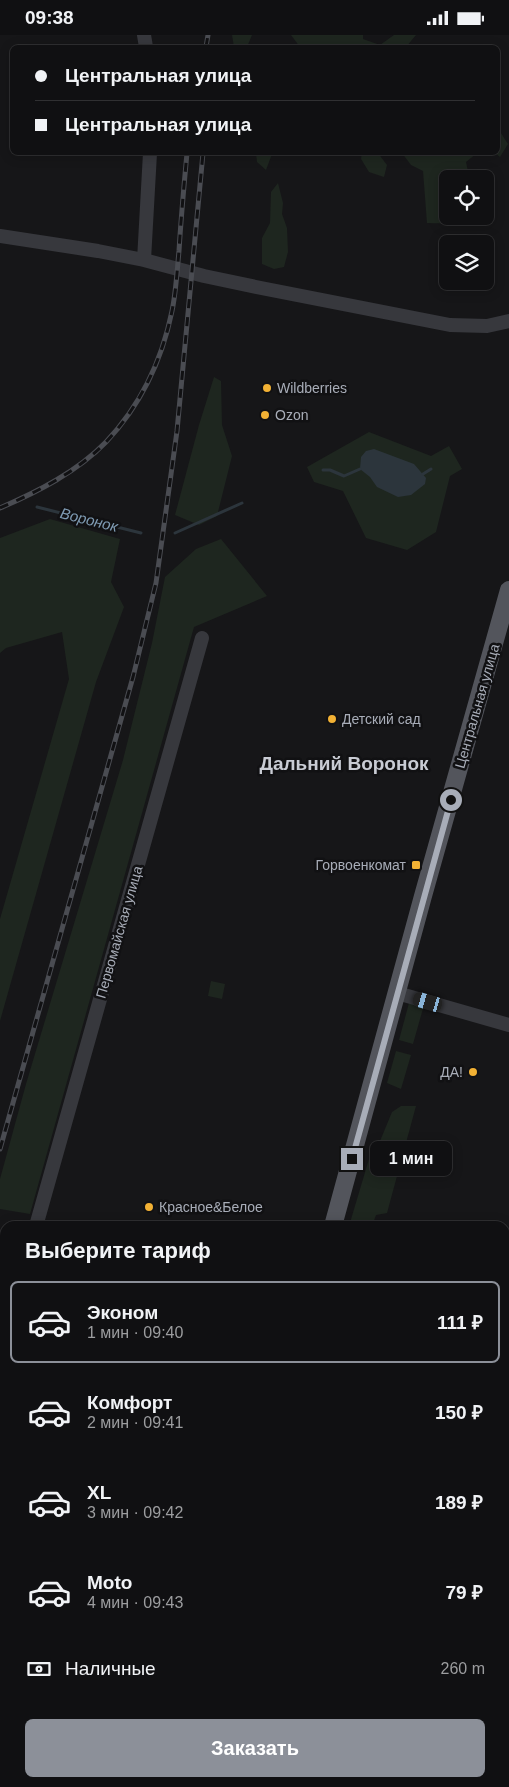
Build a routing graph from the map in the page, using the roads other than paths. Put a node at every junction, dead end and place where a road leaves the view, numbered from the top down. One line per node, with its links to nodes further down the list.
1 (150, 155): 3 (street)
2 (0, 236): 3 (street)
3 (144, 260): 4 (street)
4 (509, 321)
5 (509, 590): 7 (main road, Центральная улица)
6 (202, 638): 9 (street, Первомайская улица)
7 (397, 993): 8 (street); 10 (main road, Центральная улица)
8 (509, 1025)
9 (37, 1221)
10 (334, 1221)

